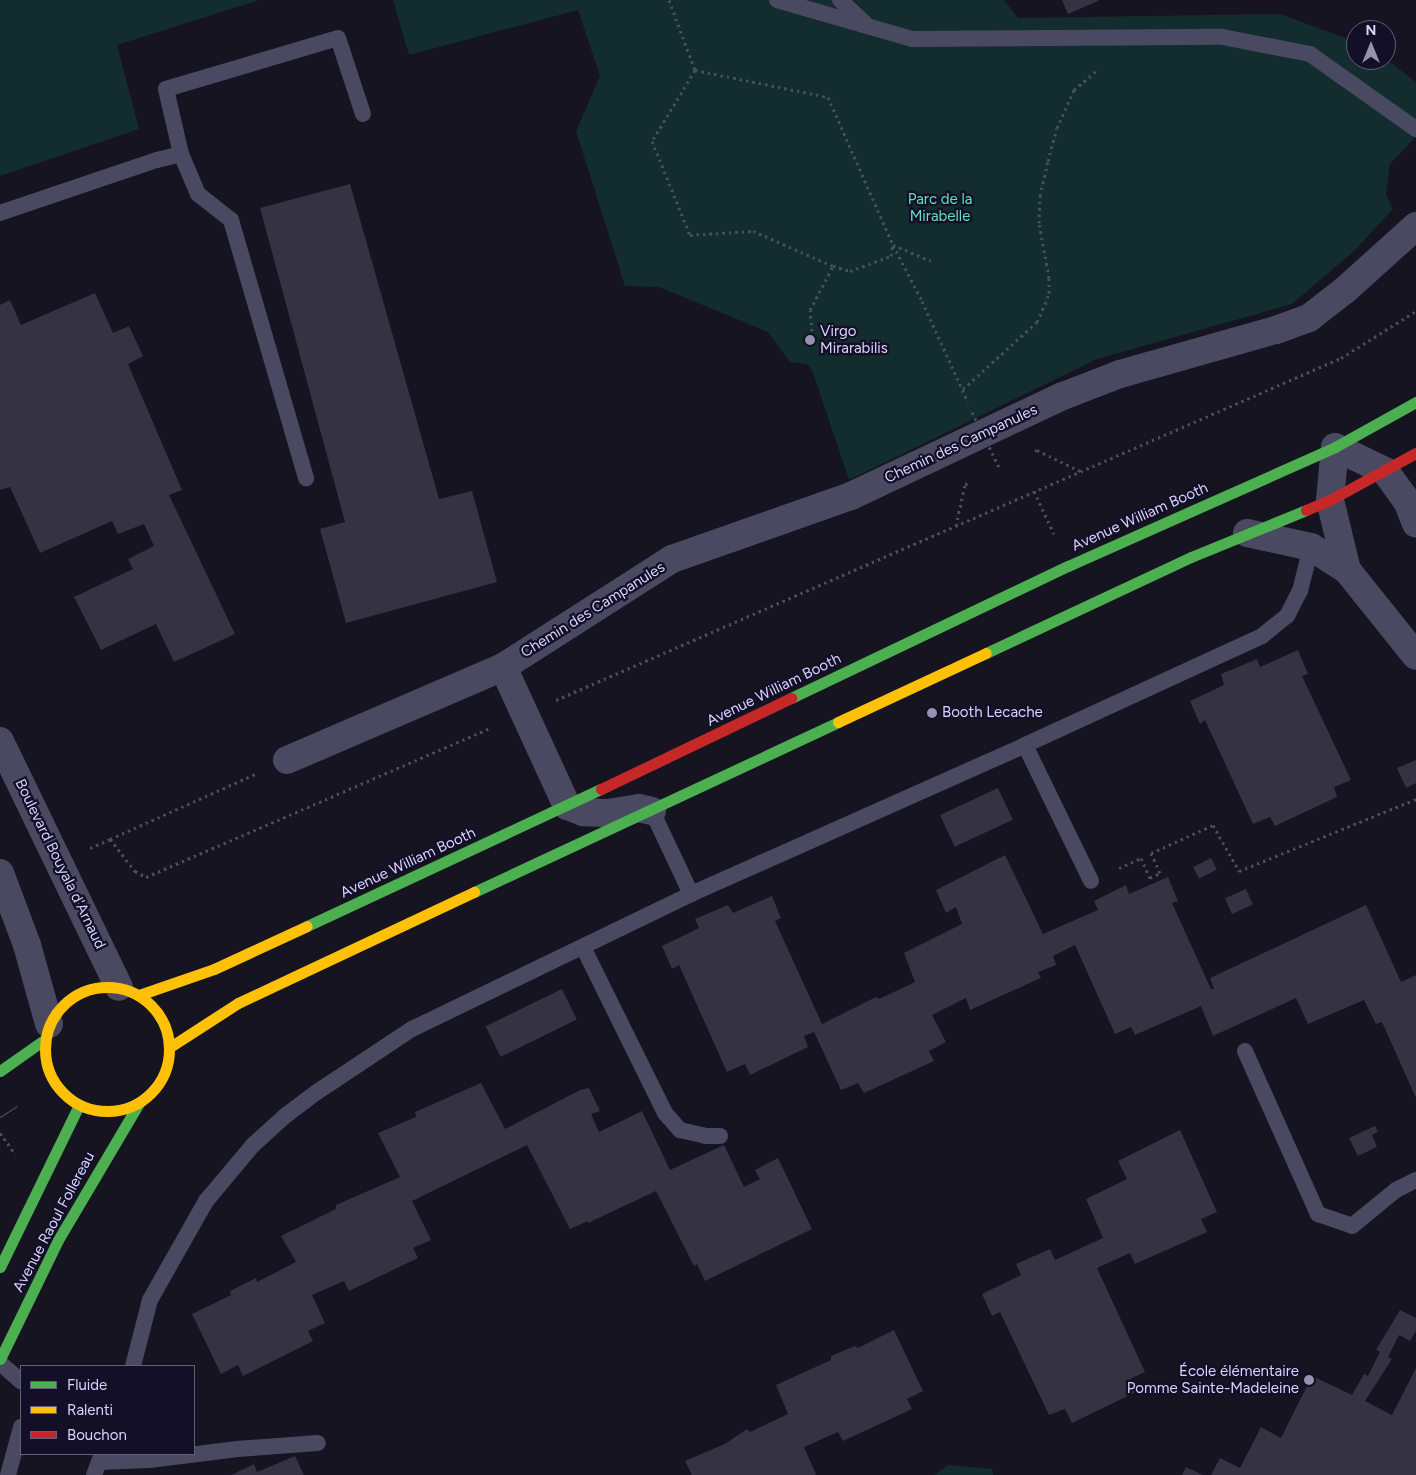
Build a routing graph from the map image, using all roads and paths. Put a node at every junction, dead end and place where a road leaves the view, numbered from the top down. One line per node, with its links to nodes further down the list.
1 (669, 0): 6 (path)
2 (777, 0): 4 (lane)
3 (840, 0): 4 (lane)
4 (867, 25): 5 (lane)
5 (1142, 39): 8 (lane); 17 (path)
6 (695, 70): 12 (path); 14 (path)
7 (363, 114): 9 (lane)
8 (1416, 129)
9 (182, 154): 10 (lane); 25 (lane)
10 (0, 213)
11 (1416, 226): 36 (street, Chemin des Campanules)
12 (893, 245): 13 (path); 14 (path); 17 (path)
13 (932, 261)
14 (833, 266): 16 (path)
15 (1416, 311): 23 (path)
16 (812, 331)
17 (963, 389): 22 (path, bridge)
18 (1416, 402): 19 (street, Avenue William Booth)
19 (1335, 447): 24 (street); 28 (street); 42 (street, Avenue William Booth)
20 (1038, 450): 23 (path)
21 (1416, 453): 24 (street)
22 (999, 467)
23 (1080, 471): 27 (path)
24 (1385, 471): 28 (street); 29 (street)
25 (306, 478)
26 (965, 484): 30 (path)
27 (1034, 491): 30 (path); 31 (path)
28 (1330, 500): 32 (street); 34 (street)
29 (1416, 524)
30 (956, 526): 37 (path)
31 (1050, 526)
32 (1248, 533): 33 (street); 43 (street)
33 (1311, 547): 34 (street); 39 (lane)
34 (1347, 570): 35 (street)
35 (1416, 656)
36 (503, 667): 37 (street); 40 (street, Chemin des Campanules)
37 (525, 714): 42 (street); 46 (path)
38 (0, 741): 51 (street, Boulevard Bouyala d'Arnaud)
39 (1025, 745): 48 (lane); 49 (lane)
40 (287, 760): 44 (path)
41 (1416, 799): 45 (path)
42 (567, 806): 43 (street); 51 (street, Avenue William Booth)
43 (652, 811): 49 (lane); 53 (street)
44 (110, 839)
45 (1142, 858)
46 (135, 871)
47 (0, 873): 52 (street)
48 (1091, 881)
49 (691, 894): 50 (lane)
50 (583, 947): 60 (lane); 65 (lane)
51 (129, 991): 52 (street); 53 (street)
52 (47, 1032): 55 (street); 59 (street)
53 (170, 1047): 58 (street)
54 (1245, 1051): 61 (lane)
55 (0, 1070)
56 (16, 1075): 57 (street)
57 (0, 1076)
58 (139, 1103): 59 (street); 63 (street, Avenue Raoul Follereau)
59 (78, 1105): 62 (street, Avenue Raoul Follereau)
60 (720, 1136)
61 (1416, 1180)
62 (0, 1267)
63 (0, 1359)
64 (0, 1362): 66 (lane)
65 (133, 1365)
66 (20, 1380)
67 (20, 1431): 72 (lane)
68 (318, 1443): 69 (lane)
69 (195, 1454)
70 (189, 1455): 71 (lane)
71 (99, 1464)
72 (8, 1475)

